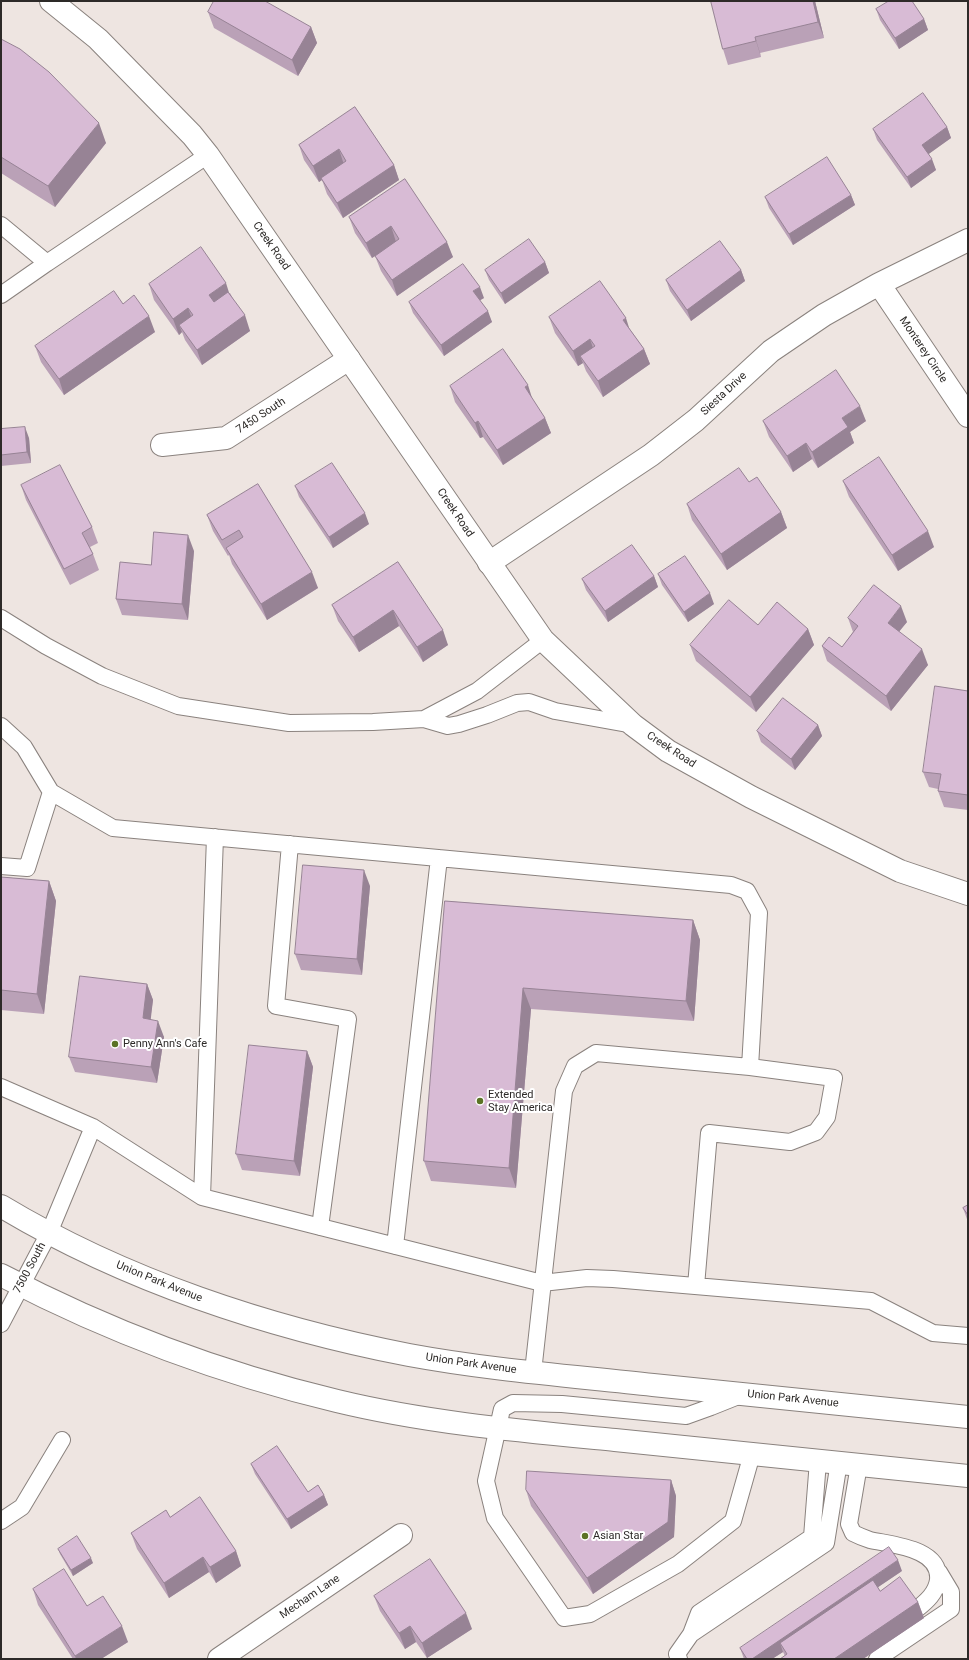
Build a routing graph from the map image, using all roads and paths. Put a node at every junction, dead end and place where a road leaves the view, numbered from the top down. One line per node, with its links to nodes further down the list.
1 (51, 1): 2 (street, Creek Road)
2 (208, 155): 5 (lane); 8 (street, Creek Road)
3 (1, 225): 5 (lane)
4 (968, 240): 6 (street, Siesta Drive)
5 (47, 263): 7 (lane)
6 (879, 284): 9 (street, Monterey Circle); 11 (street, Siesta Drive)
7 (1, 295)
8 (349, 359): 10 (street, 7450 South); 11 (street, Creek Road)
9 (968, 416)
10 (162, 445)
11 (489, 563): 13 (street, Creek Road)
12 (1, 618): 14 (lane)
13 (543, 640): 14 (lane); 15 (street, Creek Road)
14 (424, 719): 15 (lane)
15 (633, 725): 22 (street, Creek Road)
16 (1, 726): 17 (lane)
17 (51, 792): 18 (lane); 21 (lane)
18 (215, 837): 19 (lane); 26 (lane)
19 (290, 844): 20 (lane); 28 (lane)
20 (439, 858): 23 (lane); 30 (lane)
21 (1, 866)
22 (968, 894)
23 (750, 1067): 32 (lane); 34 (lane)
24 (1, 1087): 25 (lane)
25 (93, 1127): 26 (lane); 29 (lane, 7500 South)
26 (202, 1197): 28 (lane)
27 (1, 1206): 29 (street, Union Park Avenue)
28 (320, 1227): 30 (lane)
29 (49, 1233): 33 (lane, 7500 South); 37 (street, Union Park Avenue)
30 (395, 1246): 32 (lane)
31 (1, 1275): 33 (street)
32 (542, 1283): 34 (lane); 37 (lane)
33 (21, 1286): 35 (lane, 7500 South); 40 (street)
34 (696, 1286): 36 (lane)
35 (1, 1324)
36 (968, 1336)
37 (533, 1372): 38 (street, Union Park Avenue)
38 (742, 1394): 39 (street, Union Park Avenue); 40 (lane)
39 (968, 1417)
40 (498, 1428): 42 (street); 42 (lane)
41 (62, 1440): 45 (lane)
42 (752, 1454): 43 (street)
43 (839, 1463): 44 (street); 47 (lane); 50 (lane)
44 (968, 1476)
45 (1, 1521)
46 (401, 1535): 49 (street, Mecham Lane)
47 (938, 1572): 48 (lane); 51 (lane)
48 (917, 1609)
49 (219, 1659)
50 (679, 1659)
51 (877, 1659)

